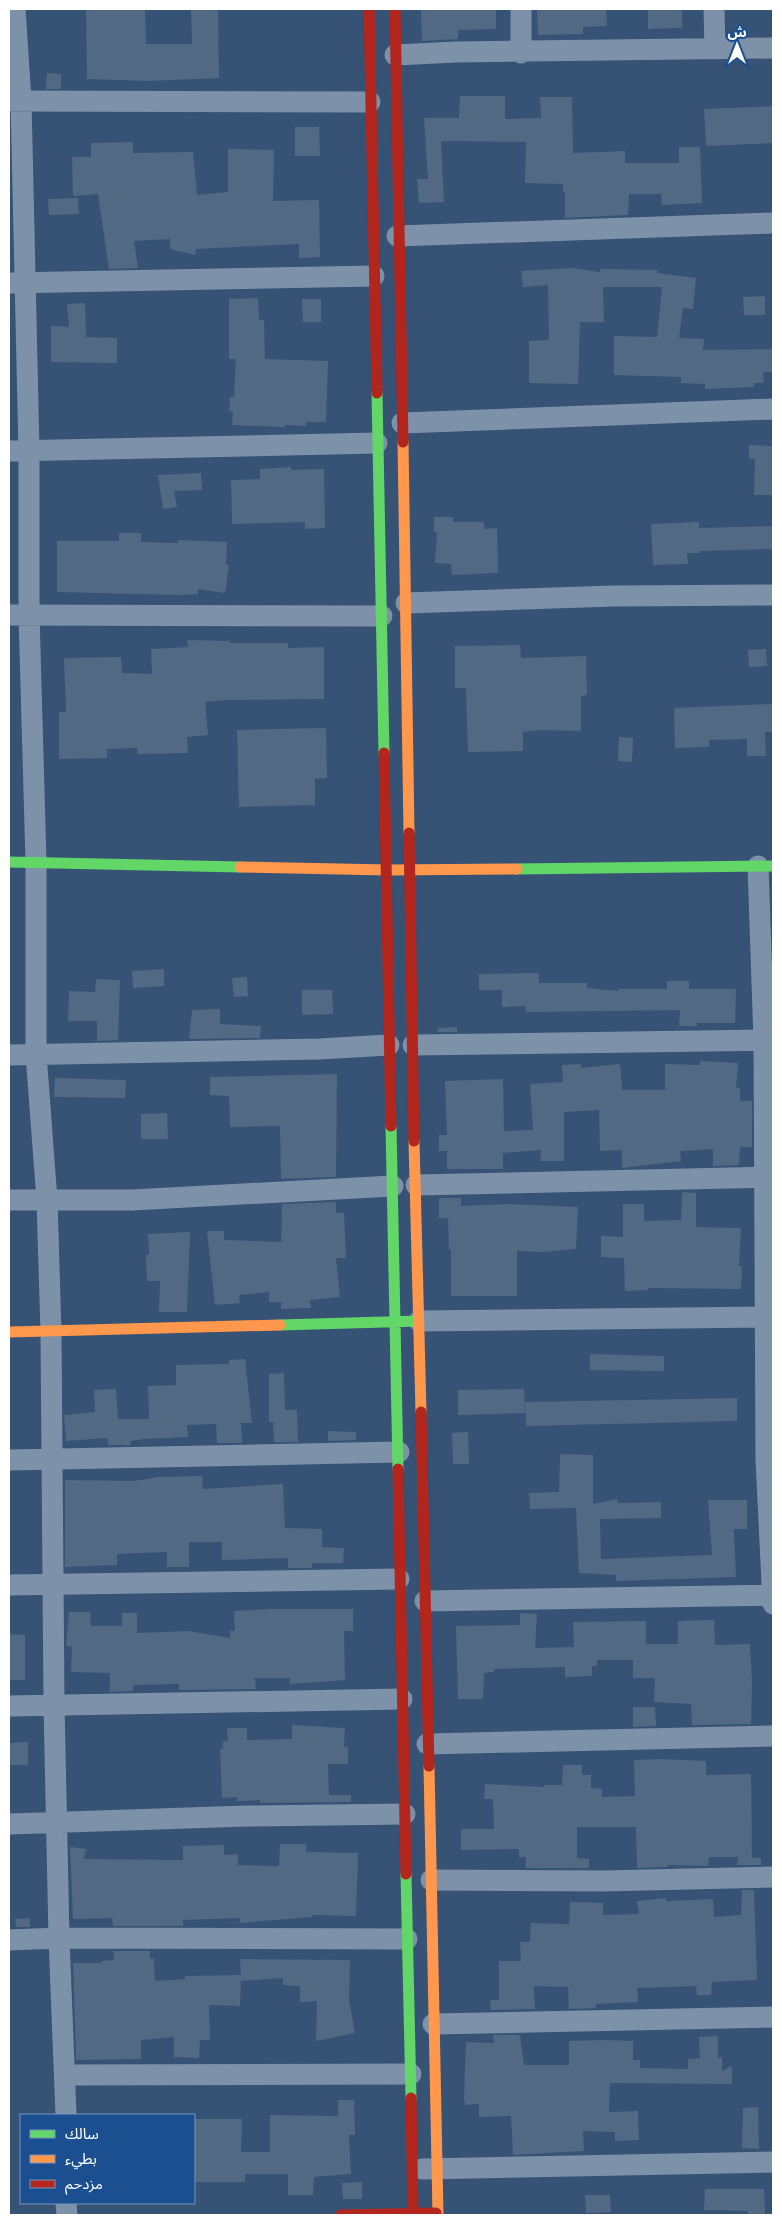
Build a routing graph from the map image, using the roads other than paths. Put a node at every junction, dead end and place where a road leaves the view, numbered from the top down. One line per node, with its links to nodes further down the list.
1 (14, 9): 10 (street)
2 (369, 9): 11 (main road)
3 (394, 9): 9 (main road)
4 (521, 9): 8 (street)
5 (714, 9): 7 (street)
6 (773, 48): 7 (street)
7 (715, 49): 8 (street)
8 (521, 53): 9 (street)
9 (395, 55): 13 (main road)
10 (15, 100): 11 (street); 15 (street)
11 (370, 102): 14 (main road)
12 (773, 223): 13 (street)
13 (397, 236): 17 (main road)
14 (374, 276): 15 (street); 18 (main road)
15 (16, 283): 19 (street)
16 (773, 409): 17 (street)
17 (402, 423): 21 (main road)
18 (377, 443): 19 (street); 23 (main road)
19 (19, 451): 22 (street)
20 (773, 595): 21 (street)
21 (406, 603): 28 (main road)
22 (19, 615): 23 (street); 25 (street)
23 (382, 616): 27 (main road)
24 (9, 862): 25 (main road)
25 (36, 862): 27 (main road); 32 (street)
26 (765, 866): 28 (main road); 29 (street)
27 (388, 870): 28 (main road); 30 (main road)
28 (410, 870): 31 (main road)
29 (768, 1040): 31 (street); 34 (street)
30 (389, 1045): 32 (street); 36 (main road)
31 (413, 1045): 35 (main road)
32 (36, 1054): 33 (street); 38 (street)
33 (9, 1055)
34 (768, 1177): 35 (street); 39 (street)
35 (416, 1185): 40 (main road)
36 (393, 1186): 38 (street); 41 (main road)
37 (9, 1200): 38 (street)
38 (47, 1200): 43 (street)
39 (769, 1317): 40 (street); 46 (street)
40 (419, 1321): 41 (main road); 52 (main road)
41 (396, 1322): 43 (main road); 44 (main road)
42 (9, 1332): 43 (main road)
43 (51, 1332): 45 (street)
44 (399, 1452): 45 (street); 48 (main road)
45 (51, 1459): 47 (street); 49 (street)
46 (770, 1459): 51 (street)
47 (9, 1460)
48 (399, 1579): 49 (street); 54 (main road)
49 (54, 1584): 50 (street); 55 (street)
50 (9, 1585)
51 (773, 1595): 52 (street); 53 (street)
52 (425, 1601): 58 (main road)
53 (773, 1604)
54 (402, 1699): 55 (street); 59 (main road)
55 (54, 1705): 56 (street); 60 (street)
56 (9, 1706)
57 (773, 1736): 58 (street)
58 (427, 1744): 63 (main road)
59 (405, 1814): 60 (street); 65 (main road)
60 (57, 1823): 61 (street); 64 (street)
61 (9, 1824)
62 (773, 1877): 63 (street)
63 (431, 1880): 68 (main road)
64 (59, 1938): 65 (street); 66 (street); 70 (street)
65 (407, 1939): 69 (main road)
66 (9, 1940)
67 (773, 2017): 68 (street)
68 (433, 2024): 73 (main road)
69 (411, 2074): 70 (street); 74 (main road)
70 (65, 2075): 71 (street)
71 (66, 2114)
72 (773, 2162): 73 (street)
73 (437, 2169): 74 (street); 76 (main road)
74 (412, 2170): 75 (main road)
75 (413, 2214): 76 (main road); 77 (main road)
76 (438, 2214)
77 (341, 2215)

